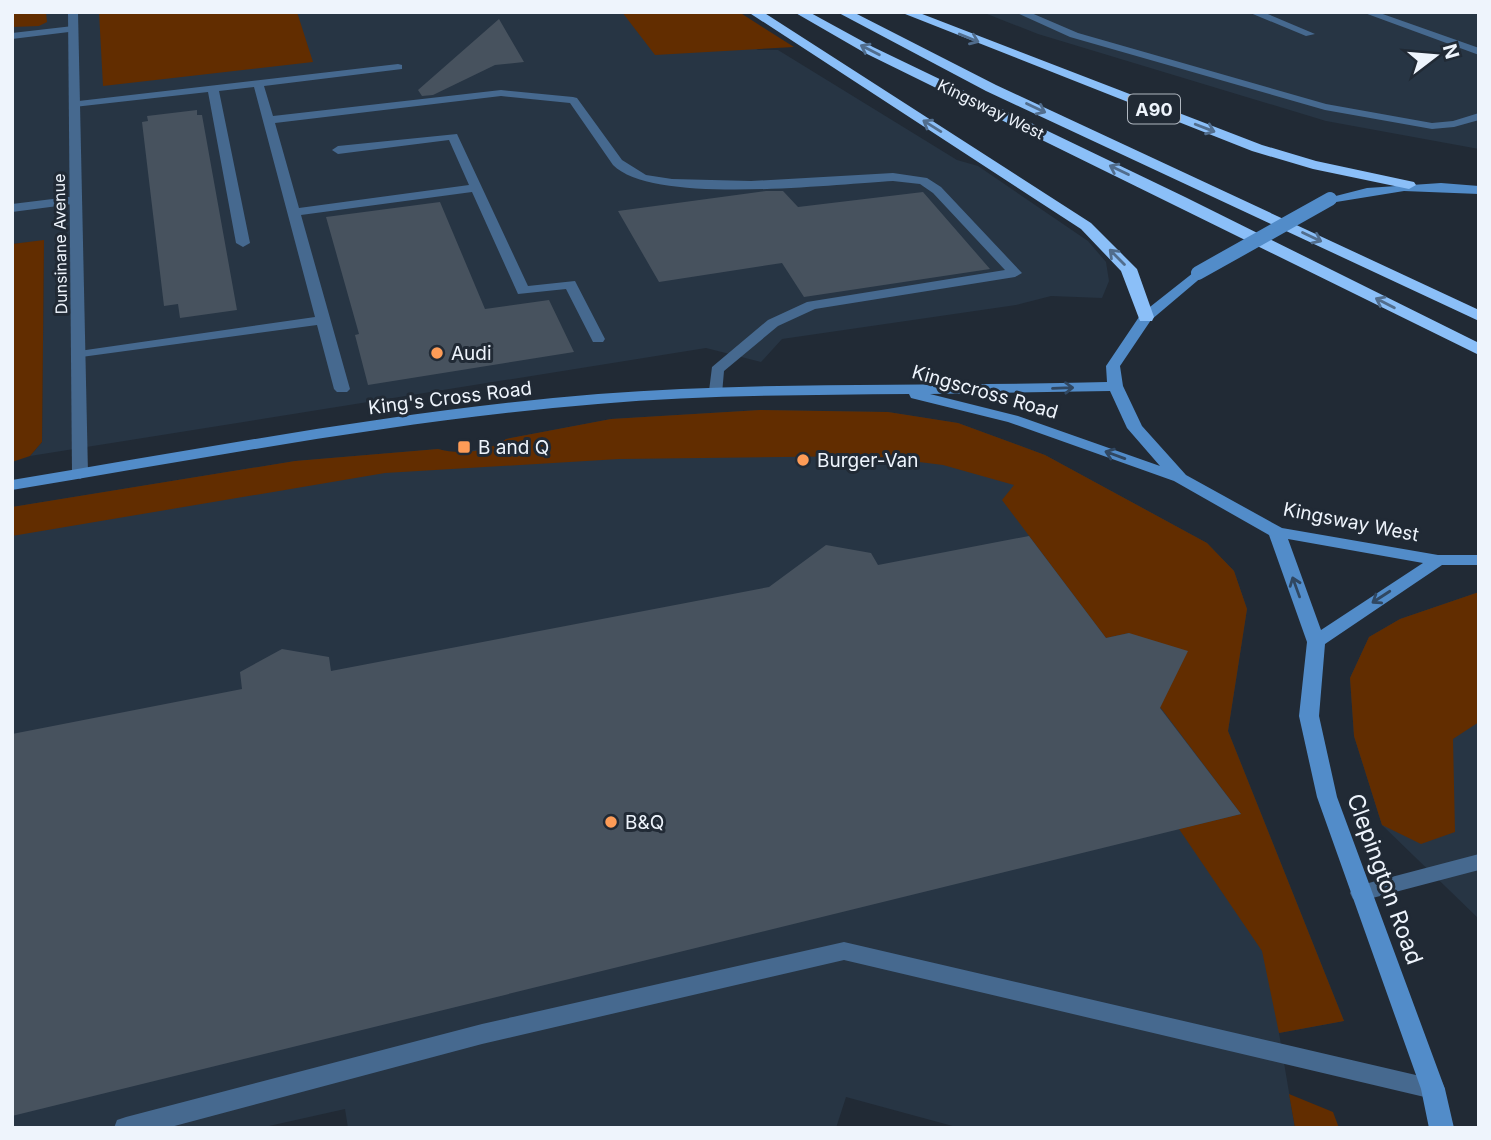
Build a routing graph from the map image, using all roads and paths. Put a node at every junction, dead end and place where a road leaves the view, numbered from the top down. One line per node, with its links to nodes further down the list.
1 (73, 12): 9 (street, Dunsinane Avenue)
2 (754, 12): 28 (highway, one-way to 2)
3 (800, 12): 31 (highway, Kingsway West, one-way to 3)
4 (843, 12): 27 (highway, Kingsway West / A90, one-way to 27)
5 (906, 12): 20 (highway, A90, one-way to 20)
6 (1020, 12): 17 (street)
7 (1253, 12): 10 (street)
8 (1367, 12): 12 (street)
9 (73, 29): 11 (street); 16 (street, Dunsinane Avenue)
10 (1310, 34)
11 (12, 36)
12 (1479, 52)
13 (398, 67): 14 (street)
14 (258, 83): 15 (street); 18 (street)
15 (213, 88): 16 (street); 26 (street)
16 (74, 104): 23 (street, Dunsinane Avenue)
17 (1479, 116)
18 (269, 121): 25 (street); 36 (street)
19 (338, 150): 21 (street)
20 (1409, 186): 22 (main road); 28 (main road, bridge)
21 (477, 188): 25 (street); 30 (street)
22 (1479, 191)
23 (77, 200): 24 (street); 32 (street, Dunsinane Avenue)
24 (12, 208)
25 (294, 212): 29 (street)
26 (243, 243)
27 (1479, 316)
28 (1146, 317): 33 (main road)
29 (323, 320): 32 (street); 34 (street)
30 (598, 339)
31 (1479, 350)
32 (79, 355): 37 (street, Dunsinane Avenue)
33 (1115, 386): 35 (main road, Kingscross Road, one-way to 33); 38 (main road, Kingsway West)
34 (342, 389)
35 (897, 390): 36 (main road, King's Cross Road); 38 (main road, Kingscross Road, one-way to 35)
36 (718, 391): 37 (main road, King's Cross Road)
37 (80, 474): 39 (main road, King's Cross Road)
38 (1180, 478): 40 (main road, Kingsway West)
39 (12, 485)
40 (1277, 532): 41 (main road, Kingsway West); 43 (main road, Clepington Road, one-way to 40)
41 (1438, 560): 42 (main road, Kingsway West); 43 (main road, one-way to 43)
42 (1479, 560)
43 (1316, 642): 45 (main road, Clepington Road)
44 (1479, 862): 45 (street)
45 (1361, 892): 46 (main road, Clepington Road)
46 (1433, 1089): 47 (street); 48 (main road, Clepington Road)
47 (126, 1128)
48 (1442, 1128)

